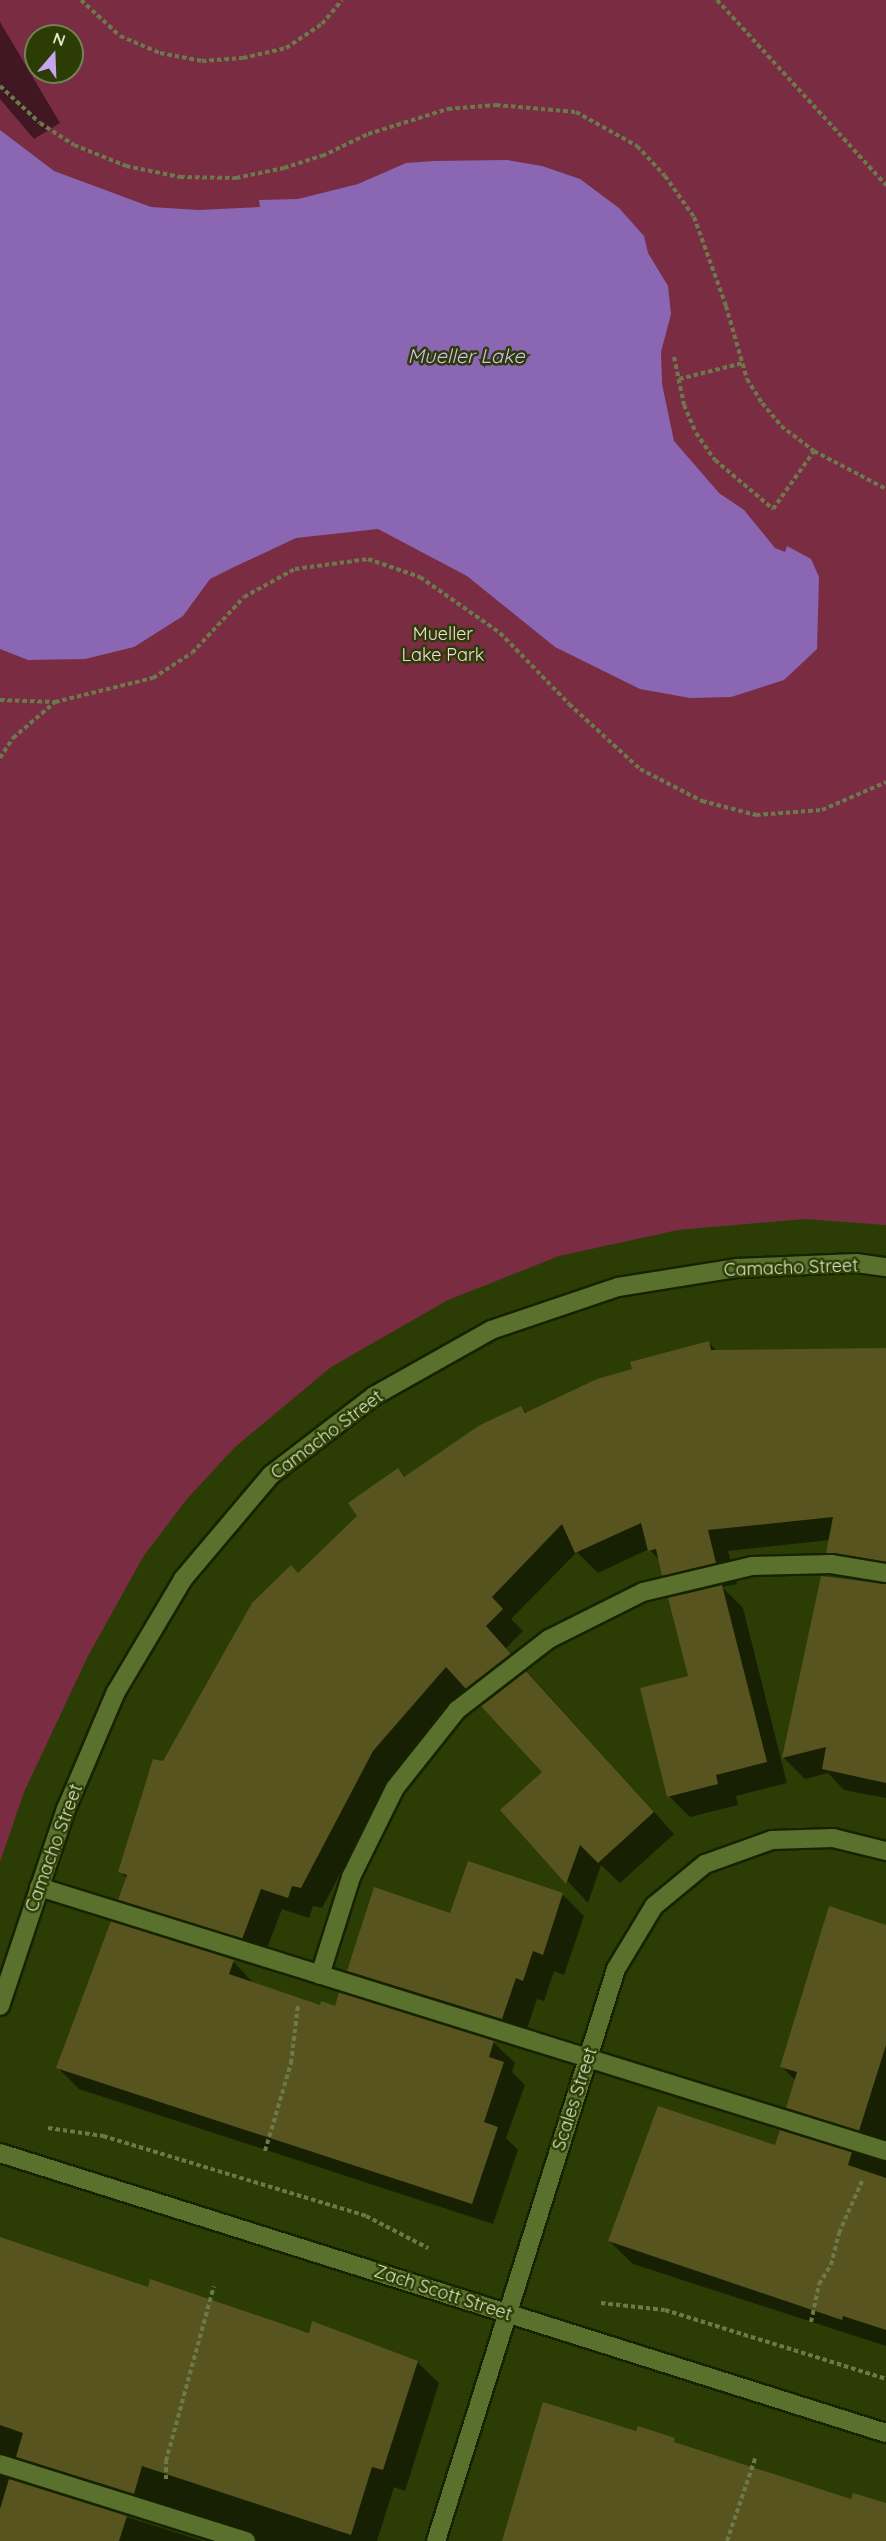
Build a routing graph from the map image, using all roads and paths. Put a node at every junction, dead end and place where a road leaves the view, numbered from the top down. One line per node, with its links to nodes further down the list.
1 (81, 0): 2 (path)
2 (342, 0)
3 (717, 0): 5 (path)
4 (0, 86): 7 (path)
5 (886, 185)
6 (674, 357): 8 (path)
7 (743, 363): 8 (path); 9 (path)
8 (679, 379): 9 (path)
9 (814, 451): 10 (path)
10 (886, 489)
11 (0, 700): 12 (path)
12 (56, 702): 13 (path); 14 (path)
13 (0, 758)
14 (886, 782)
15 (886, 1267): 18 (street, Camacho Street)
16 (886, 1573): 19 (street)
17 (886, 1851): 21 (street, Scales Street)
18 (39, 1887): 19 (street); 20 (street, Camacho Street)
19 (313, 1972): 21 (street); 24 (path)
20 (0, 2006)
21 (588, 2057): 23 (street); 29 (street, Scales Street)
22 (40, 2127): 26 (path)
23 (878, 2148): 30 (path)
24 (265, 2151)
25 (0, 2153): 29 (street, Zach Scott Street)
26 (437, 2253)
27 (214, 2286): 35 (path)
28 (596, 2302): 31 (path)
29 (505, 2314): 32 (street, Zach Scott Street); 37 (street, Scales Street)
30 (811, 2322)
31 (886, 2379)
32 (886, 2433)
33 (756, 2456): 38 (path)
34 (0, 2464): 35 (street)
35 (159, 2514): 36 (street)
36 (246, 2541)
37 (436, 2541)
38 (727, 2541)

